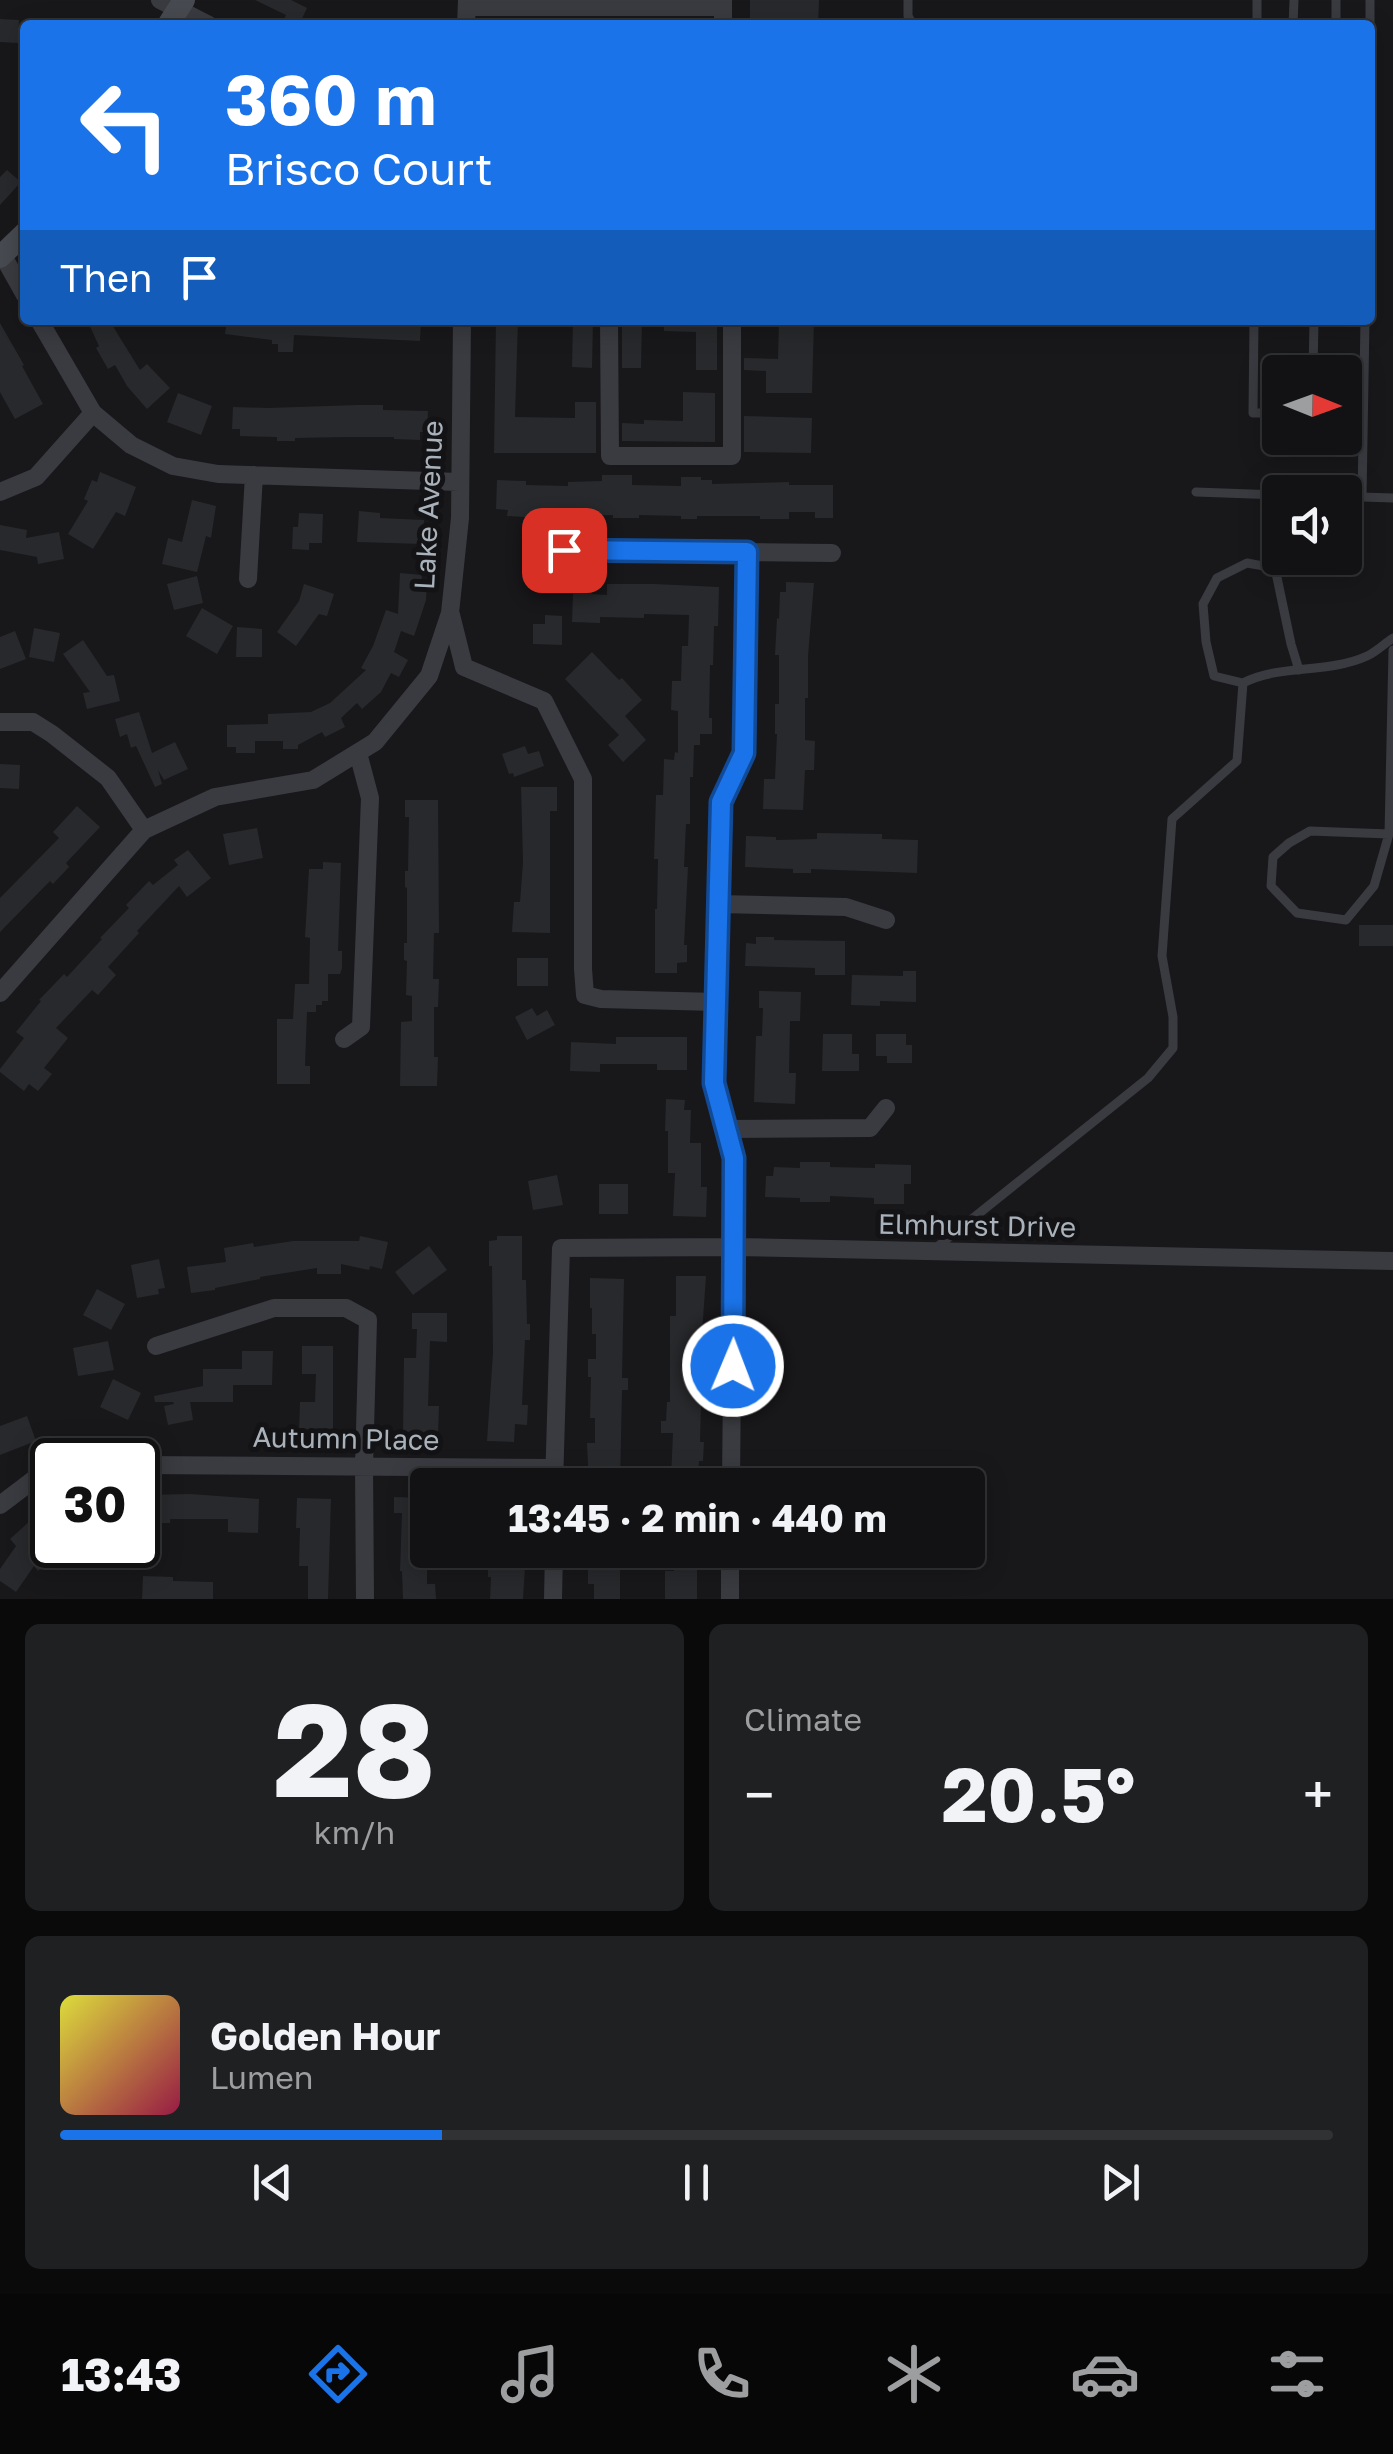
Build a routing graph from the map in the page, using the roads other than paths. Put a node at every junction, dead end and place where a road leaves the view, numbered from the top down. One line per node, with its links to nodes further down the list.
1 (173, 8): 4 (street)
2 (467, 11): 3 (street)
3 (723, 11)
4 (198, 20)
5 (20, 237): 6 (main road)
6 (1, 257): 7 (street)
7 (20, 287)
8 (42, 325): 17 (street)
9 (462, 325): 20 (street, Lake Avenue)
10 (609, 325): 11 (street)
11 (732, 325)
12 (1254, 325): 16 (lane)
13 (1314, 325): 15 (lane)
14 (1365, 325): 18 (lane)
15 (1313, 355)
16 (1262, 412)
17 (93, 413): 19 (street); 21 (street)
18 (1364, 414): 24 (lane)
19 (254, 475): 20 (street); 29 (street)
20 (459, 482): 30 (street, Lake Avenue)
21 (0, 492)
22 (1196, 492): 23 (lane)
23 (1262, 494)
24 (1362, 497): 25 (lane)
25 (1393, 498)
26 (747, 552): 27 (street); 28 (street); 39 (street)
27 (832, 553)
28 (538, 564)
29 (248, 579)
30 (450, 613): 36 (street, Lake Avenue); 42 (street)
31 (1393, 638): 33 (lane)
32 (1393, 650): 38 (lane)
33 (1299, 670): 34 (lane); 34 (lane)
34 (1243, 684): 47 (lane)
35 (0, 722): 37 (street)
36 (358, 753): 37 (street, Lake Avenue); 43 (street)
37 (144, 830): 41 (street, Lake Avenue)
38 (1389, 834): 38 (lane)
39 (718, 904): 40 (street); 42 (street)
40 (886, 920)
41 (0, 993)
42 (716, 1002): 45 (street)
43 (344, 1038)
44 (886, 1108): 45 (street)
45 (726, 1128): 46 (street)
46 (735, 1247): 47 (street, Elmhurst Drive); 53 (street, Elmhurst Drive); 54 (street)
47 (931, 1252): 48 (street, Elmhurst Drive)
48 (1393, 1261)
49 (156, 1346): 51 (street)
50 (160, 1465): 51 (street, Autumn Place)
51 (364, 1466): 52 (street, Autumn Place); 59 (street)
52 (410, 1468)
53 (554, 1468)
54 (731, 1468)
55 (30, 1482): 56 (street)
56 (0, 1504)
57 (554, 1568): 60 (street)
58 (730, 1568): 61 (street)
59 (364, 1599)
60 (553, 1599)
61 (730, 1599)

